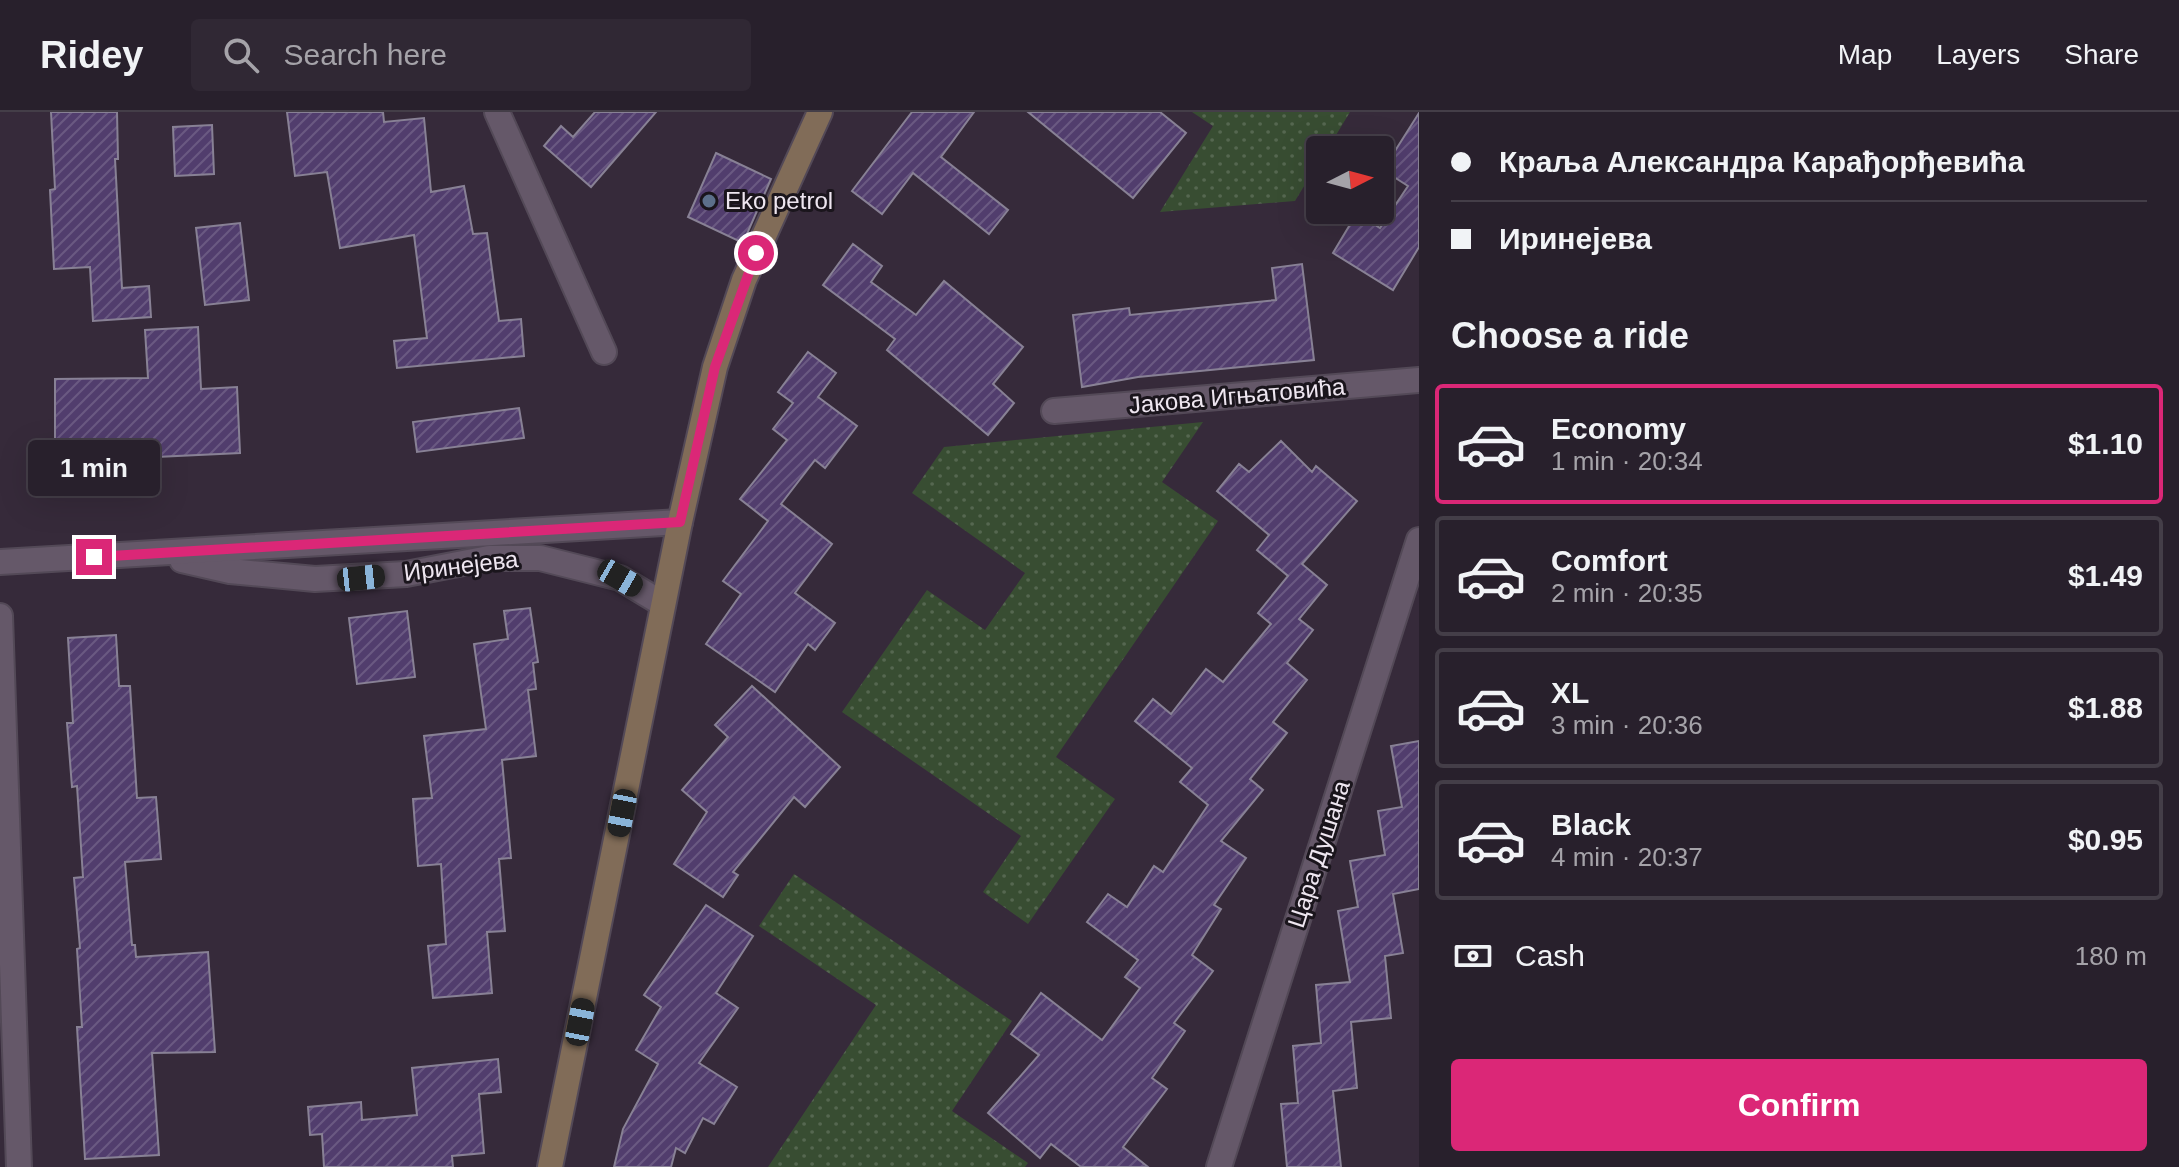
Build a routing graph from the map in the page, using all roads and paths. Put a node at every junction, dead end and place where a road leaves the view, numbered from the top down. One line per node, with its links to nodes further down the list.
1 (497, 112): 3 (street)
2 (818, 113): 6 (street)
3 (604, 352)
4 (1419, 380): 5 (street, Јакова Игњатовића)
5 (1054, 411)
6 (680, 522): 8 (street, Иринејева); 10 (street)
7 (1419, 540): 14 (street, Цара Душана)
8 (157, 554): 9 (street, Иринејева); 10 (street, Иринејева)
9 (0, 562)
10 (663, 604): 13 (street)
11 (0, 616): 12 (street)
12 (19, 1167)
13 (550, 1167)
14 (1219, 1167)

